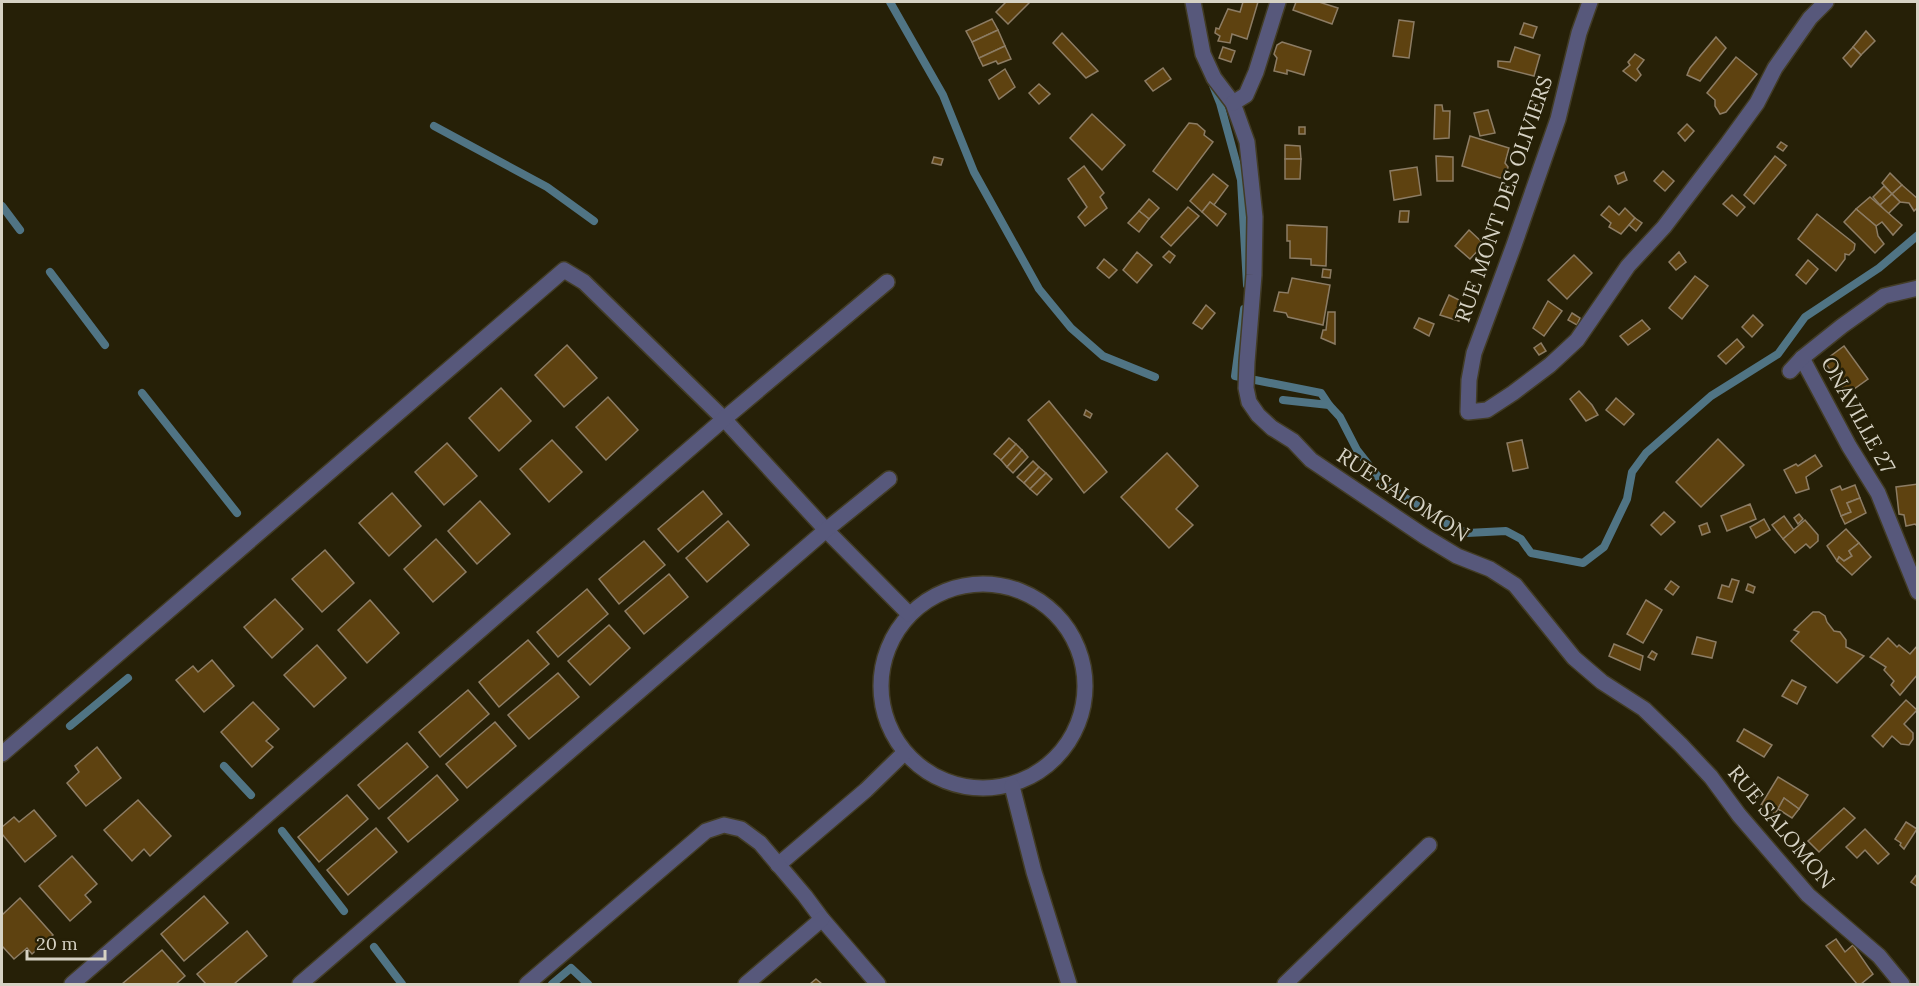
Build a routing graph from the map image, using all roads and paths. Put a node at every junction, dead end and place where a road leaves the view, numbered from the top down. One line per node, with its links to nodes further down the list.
1 (1193, 2): 5 (street, RUE SALOMON)
2 (1278, 2): 5 (street)
3 (1590, 2): 4 (street, RUE MONT DES OLIVIERS)
4 (1826, 2)
5 (1233, 103): 28 (street, RUE SALOMON)
6 (887, 282): 10 (street)
7 (1917, 288): 8 (street)
8 (1802, 358): 9 (street); 13 (street, ONAVILLE 27)
9 (1790, 371)
10 (724, 419): 12 (street); 16 (street); 21 (street)
11 (889, 479): 12 (street)
12 (826, 530): 14 (street); 22 (street)
13 (1917, 592)
14 (909, 614): 15 (street); 17 (street)
15 (904, 753): 17 (street); 19 (street)
16 (2, 754)
17 (1012, 786): 26 (street)
18 (1429, 845): 27 (street)
19 (778, 865): 20 (street); 23 (street)
20 (822, 919): 24 (street); 25 (street)
21 (72, 984)
22 (300, 984)
23 (527, 984)
24 (746, 984)
25 (878, 984)
26 (1069, 984)
27 (1285, 984)
28 (1902, 984)

